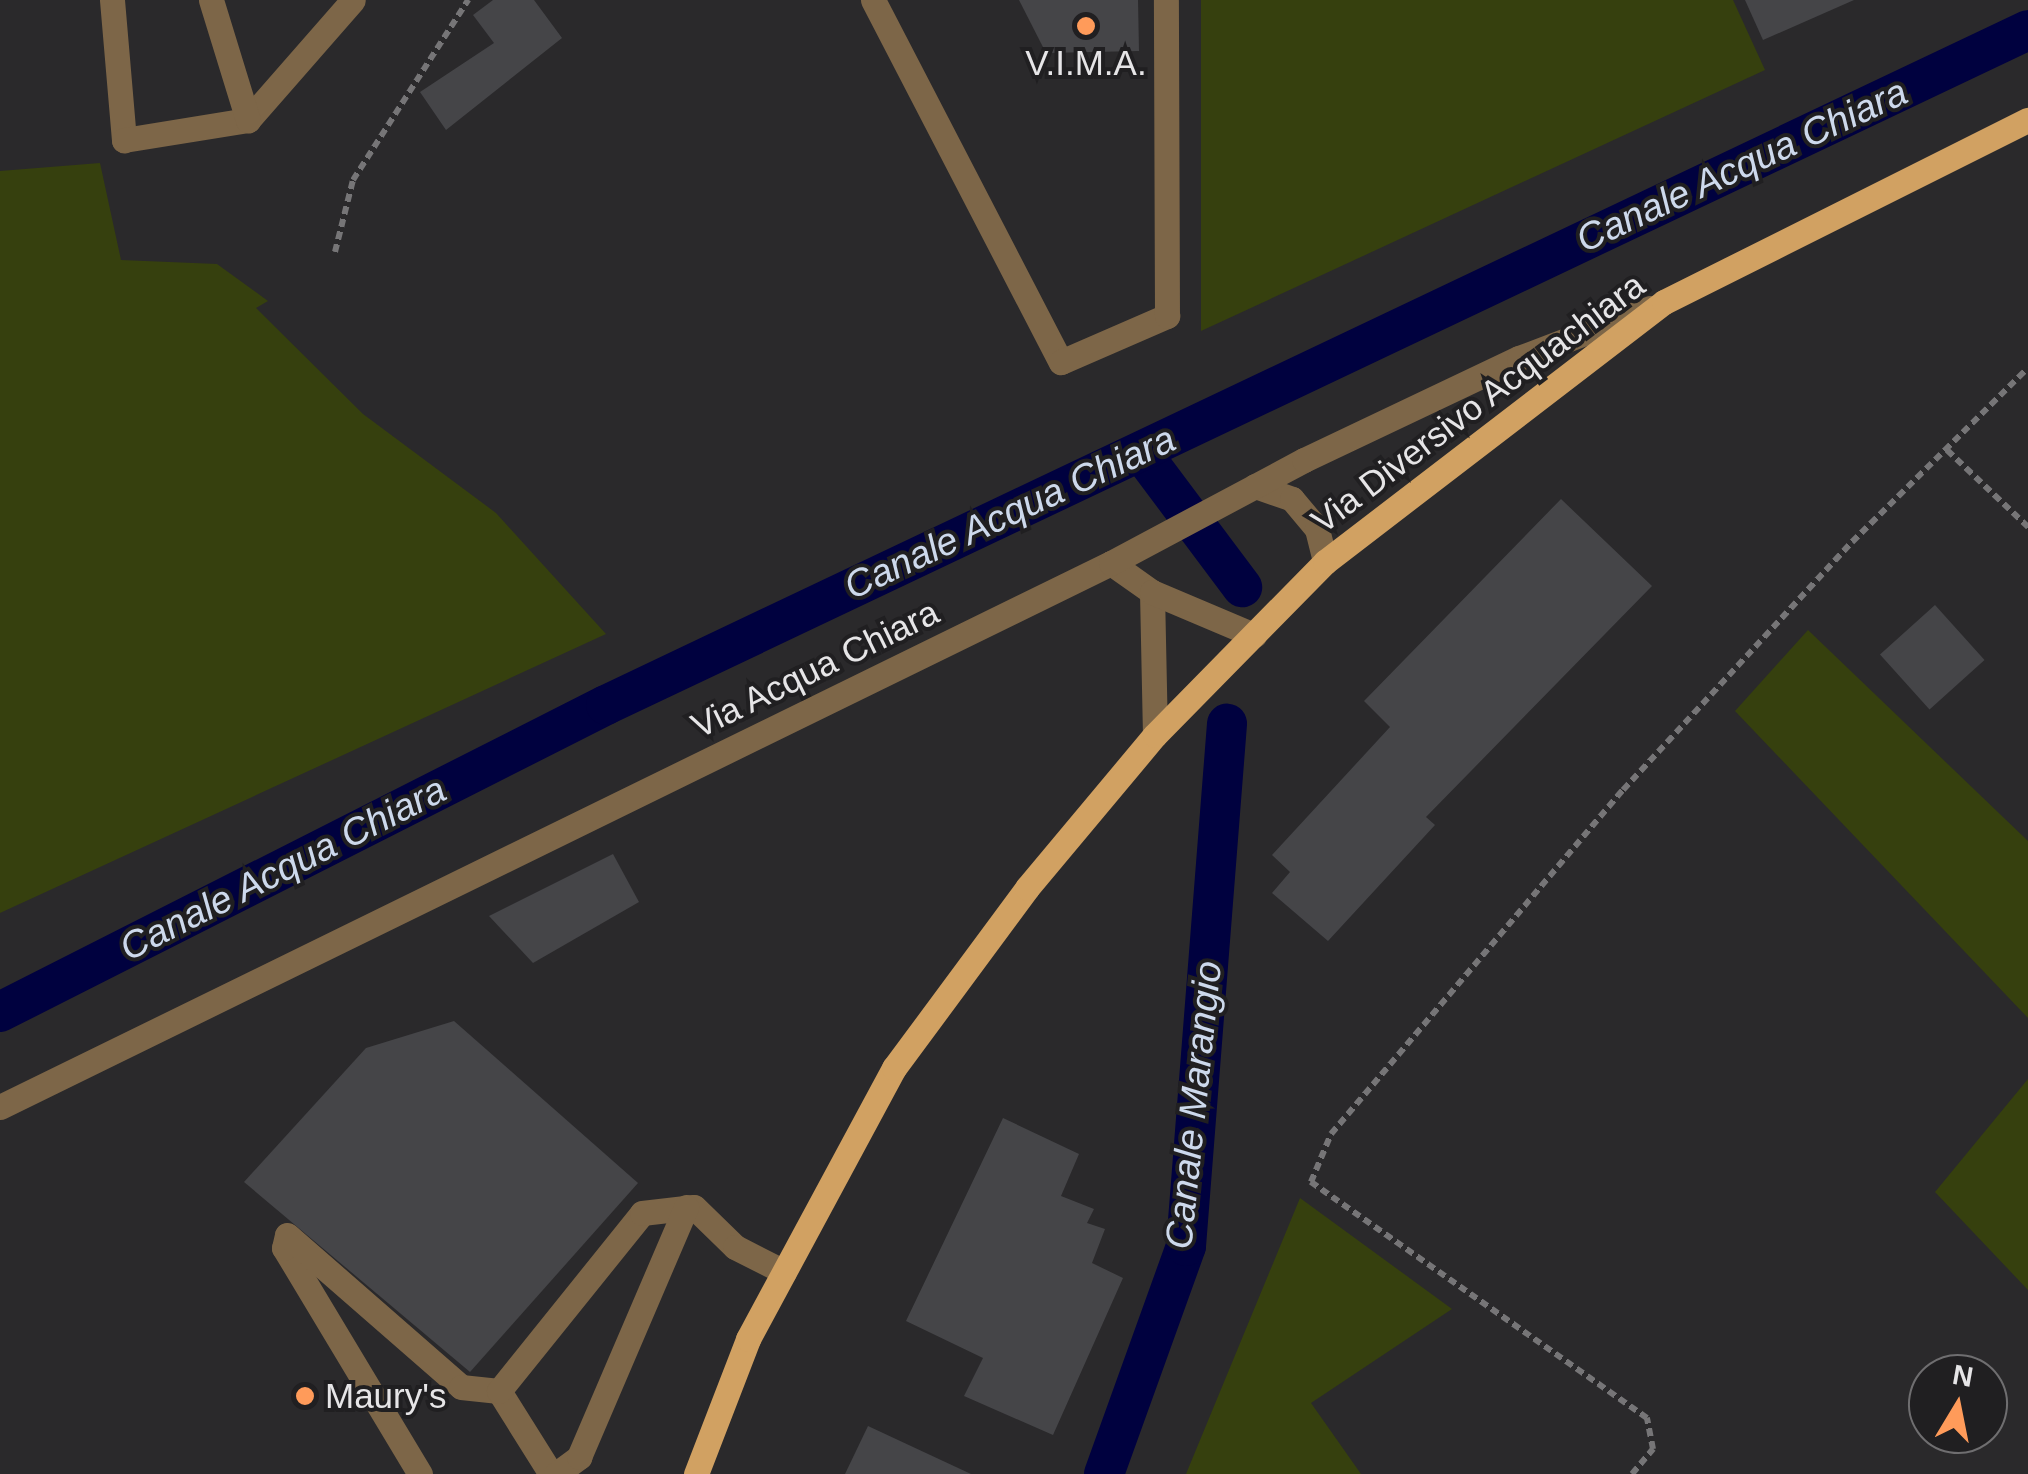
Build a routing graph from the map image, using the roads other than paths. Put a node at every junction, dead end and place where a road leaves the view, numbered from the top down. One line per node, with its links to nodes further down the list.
1 (112, 0): 6 (street)
2 (211, 0): 6 (street)
3 (353, 0): 6 (street)
4 (873, 0): 5 (street)
5 (1166, 0)
6 (248, 120)
7 (2028, 120): 8 (main road, Via Diversivo Acquachiara)
8 (1664, 302): 9 (street, Via Acqua Chiara); 10 (main road, Via Diversivo Acquachiara)
9 (1255, 486): 10 (street); 11 (street, Via Acqua Chiara)
10 (1325, 562): 13 (main road, Via Diversivo Acquachiara)
11 (1111, 563): 12 (street); 15 (street, Via Acqua Chiara)
12 (1152, 592): 13 (street); 14 (street)
13 (1254, 635): 14 (main road, Via Diversivo Acquachiara)
14 (1155, 735): 17 (main road, Via Diversivo Acquachiara)
15 (0, 1107)
16 (686, 1207): 17 (street); 18 (street); 20 (street)
17 (784, 1272): 21 (main road, Via Diversivo Acquachiara)
18 (499, 1391): 19 (street); 20 (street)
19 (420, 1474)
20 (553, 1474)
21 (696, 1474)

